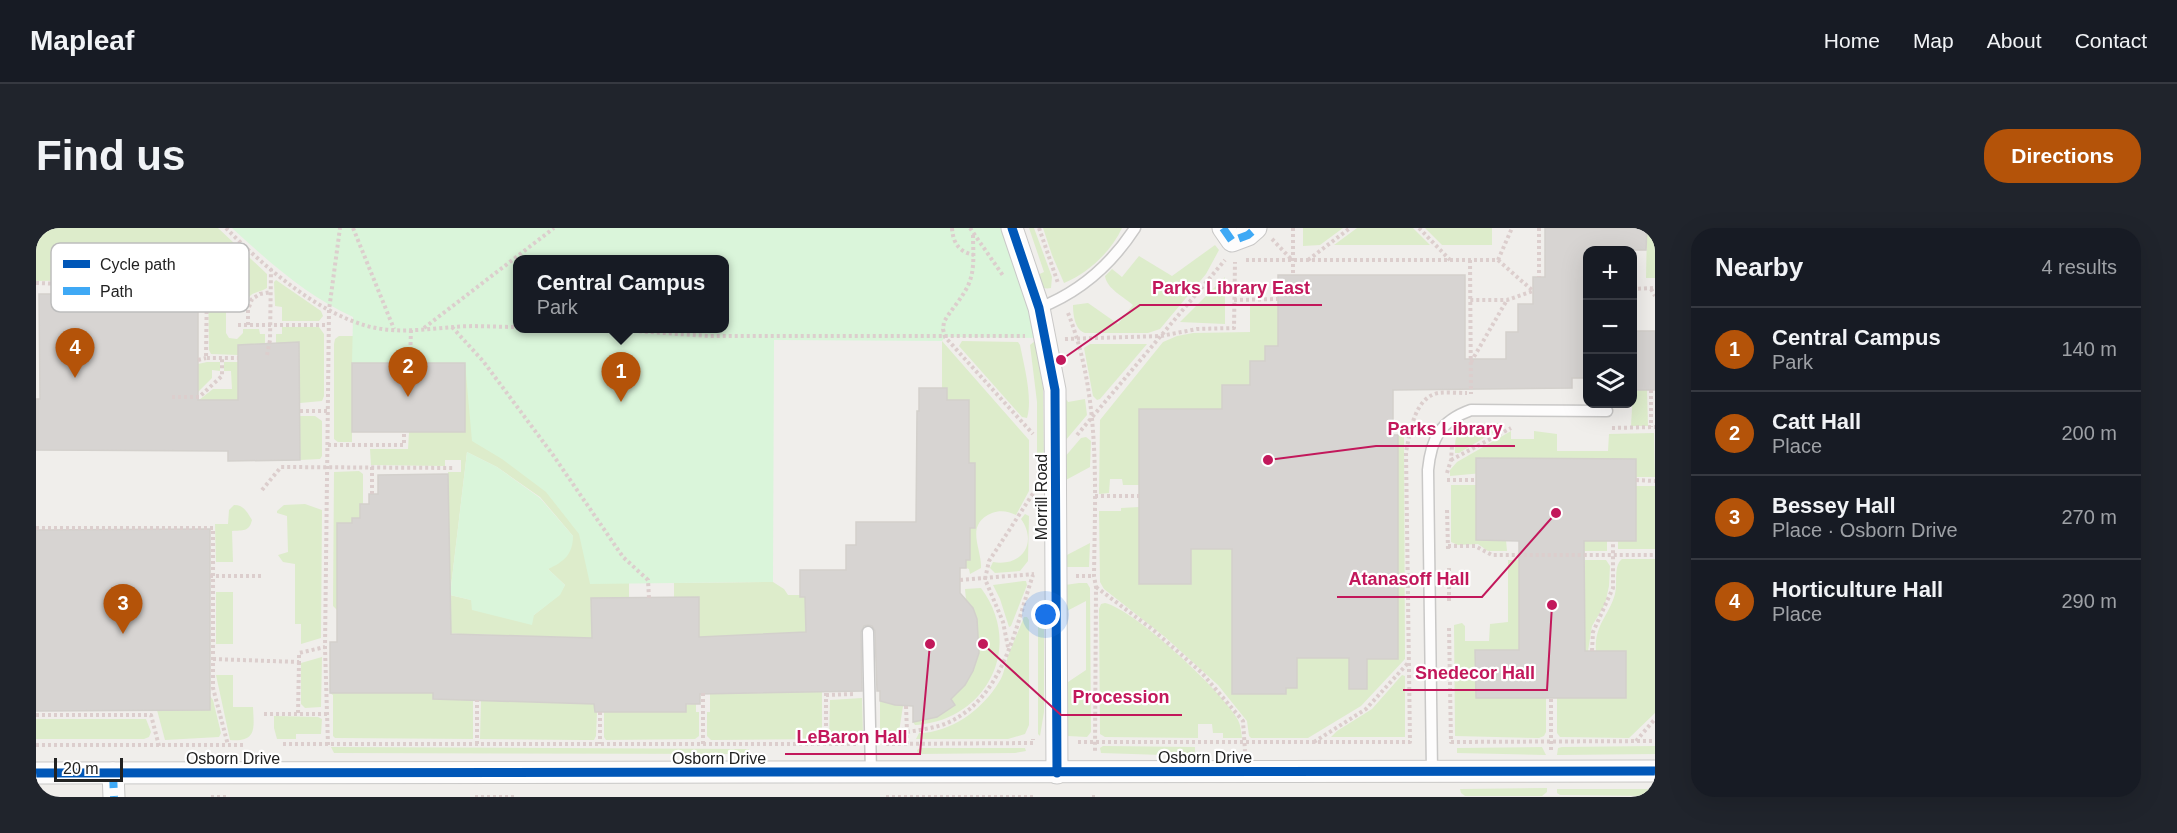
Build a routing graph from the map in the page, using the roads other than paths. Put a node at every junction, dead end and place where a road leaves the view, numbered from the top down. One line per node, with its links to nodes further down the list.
1 (1012, 228): 5 (street, Morrill Road)
2 (1135, 228): 5 (lane)
3 (1223, 228): 4 (street)
4 (1262, 231)
5 (1039, 308): 13 (street, Morrill Road)
6 (1607, 411): 9 (lane)
7 (868, 632): 12 (lane)
8 (1655, 771): 9 (street, Osborn Drive)
9 (1432, 772): 13 (street, Osborn Drive)
10 (36, 773): 11 (street, Osborn Drive)
11 (113, 773): 12 (street, Osborn Drive); 14 (street)
12 (871, 773): 13 (street, Osborn Drive)
13 (1057, 773)
14 (114, 797)

